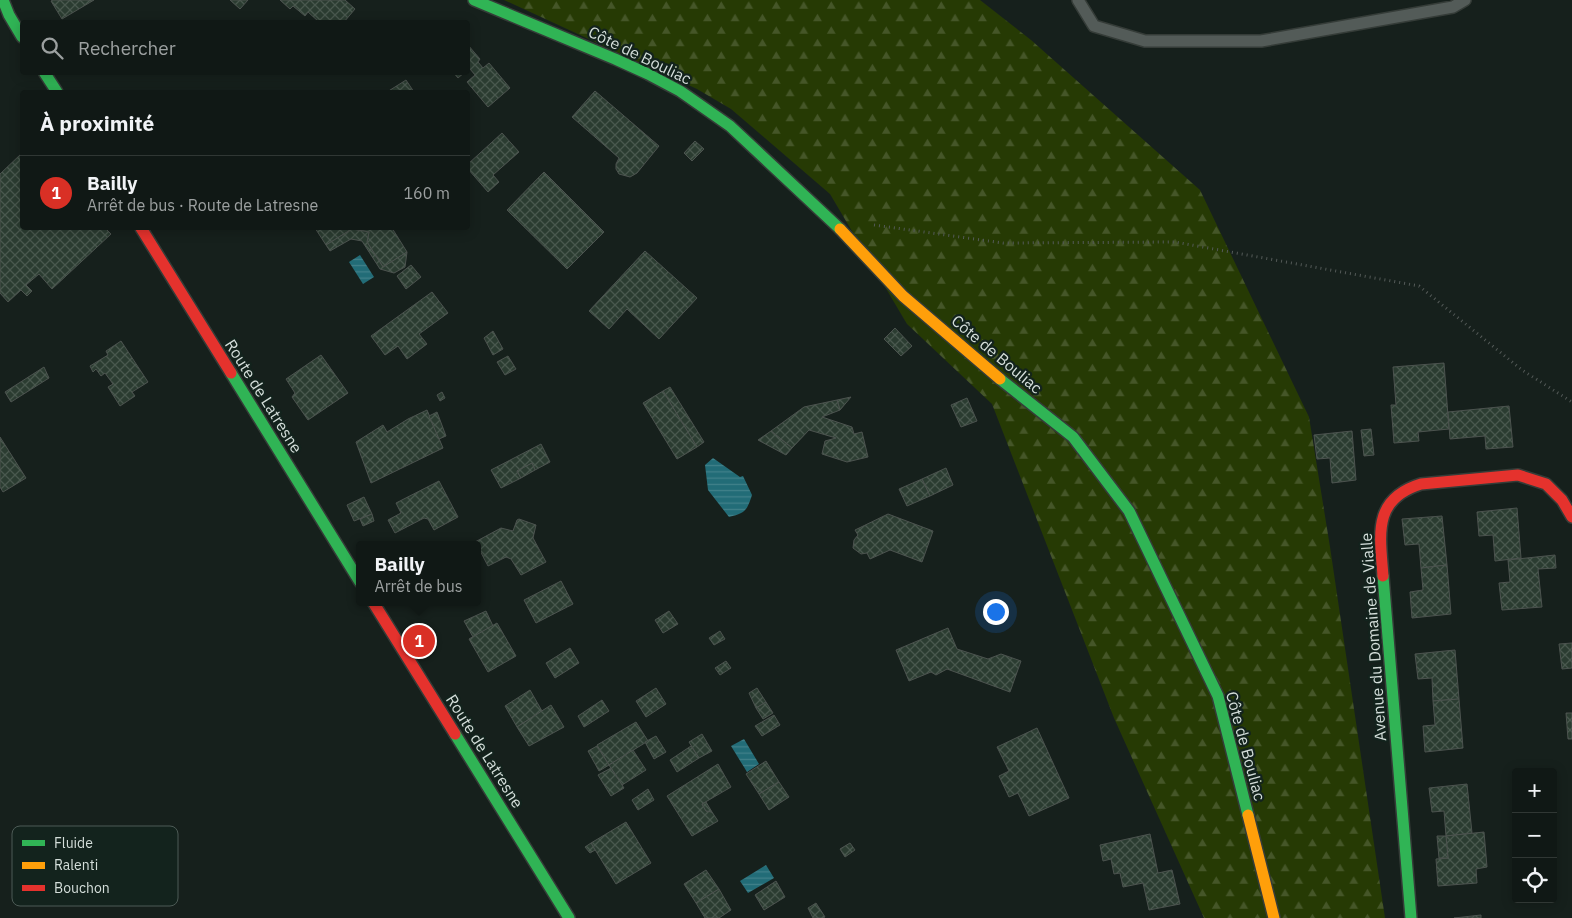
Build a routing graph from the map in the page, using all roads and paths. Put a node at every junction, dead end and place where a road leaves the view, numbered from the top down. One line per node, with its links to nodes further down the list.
1 (3, 0): 5 (street)
2 (474, 0): 16 (street, Côte de Bouliac)
3 (1078, 0): 4 (lane)
4 (1465, 0)
5 (4, 11): 6 (street)
6 (20, 35)
7 (46, 75): 8 (street)
8 (56, 90)
9 (869, 224): 11 (path)
10 (142, 230): 13 (street, Route de Latresne)
11 (1572, 402)
12 (1572, 517): 17 (street, Avenue du Domaine de Vialle)
13 (356, 576)
14 (375, 606): 15 (street, Route de Latresne)
15 (569, 918)
16 (1274, 918)
17 (1411, 918)

